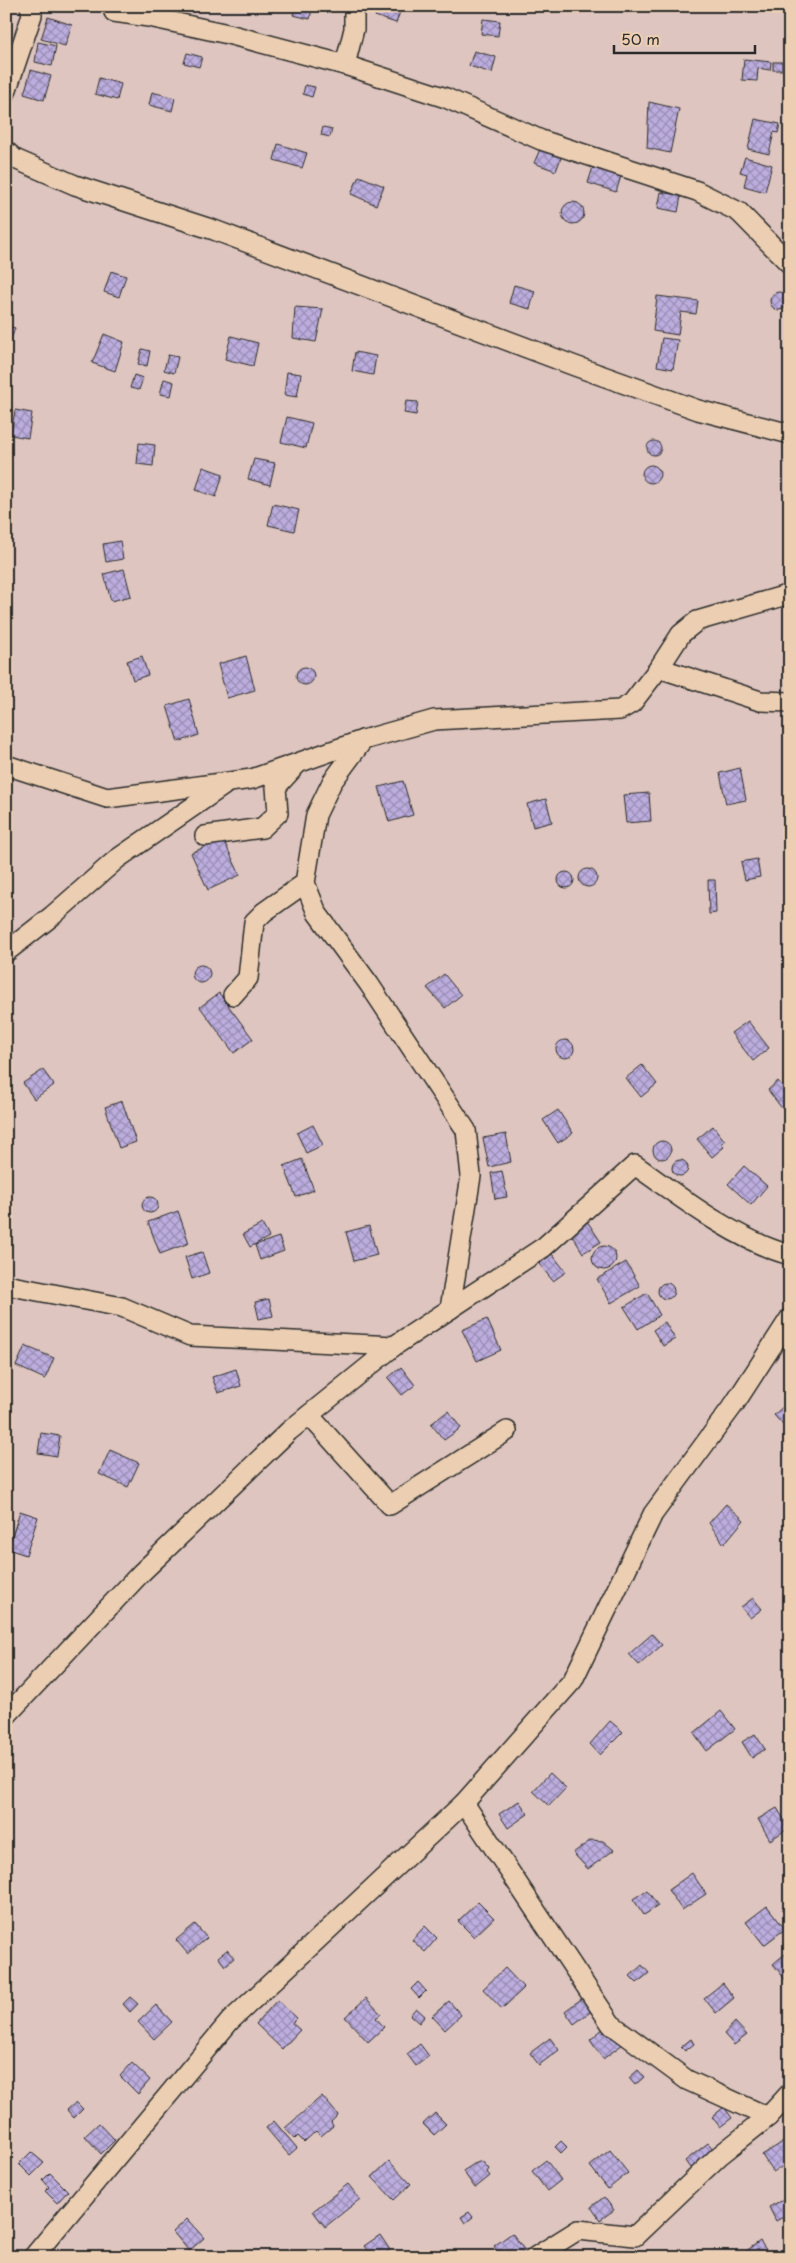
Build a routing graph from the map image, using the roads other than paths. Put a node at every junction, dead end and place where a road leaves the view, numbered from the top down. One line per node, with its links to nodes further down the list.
1 (30, 6): 5 (street)
2 (354, 6): 4 (street)
3 (114, 12): 4 (street)
4 (345, 65): 7 (street)
5 (6, 92)
6 (6, 151): 8 (street)
7 (790, 264)
8 (790, 434)
9 (790, 594): 10 (street)
10 (660, 668): 11 (street); 12 (street)
11 (790, 702)
12 (363, 740): 13 (street); 17 (street)
13 (297, 764): 15 (street); 16 (street)
14 (6, 765): 15 (street)
15 (227, 783): 18 (street)
16 (205, 836)
17 (304, 883): 19 (street); 22 (street)
18 (6, 952)
19 (234, 995)
20 (790, 1255): 22 (street)
21 (6, 1285): 24 (street)
22 (450, 1309): 24 (street)
23 (790, 1318): 28 (street)
24 (394, 1346): 25 (street)
25 (309, 1415): 26 (street); 27 (street)
26 (507, 1431)
27 (6, 1716)
28 (464, 1803): 30 (street); 31 (street)
29 (790, 2093): 30 (street)
30 (768, 2117): 32 (street)
31 (33, 2257)
32 (535, 2257)

